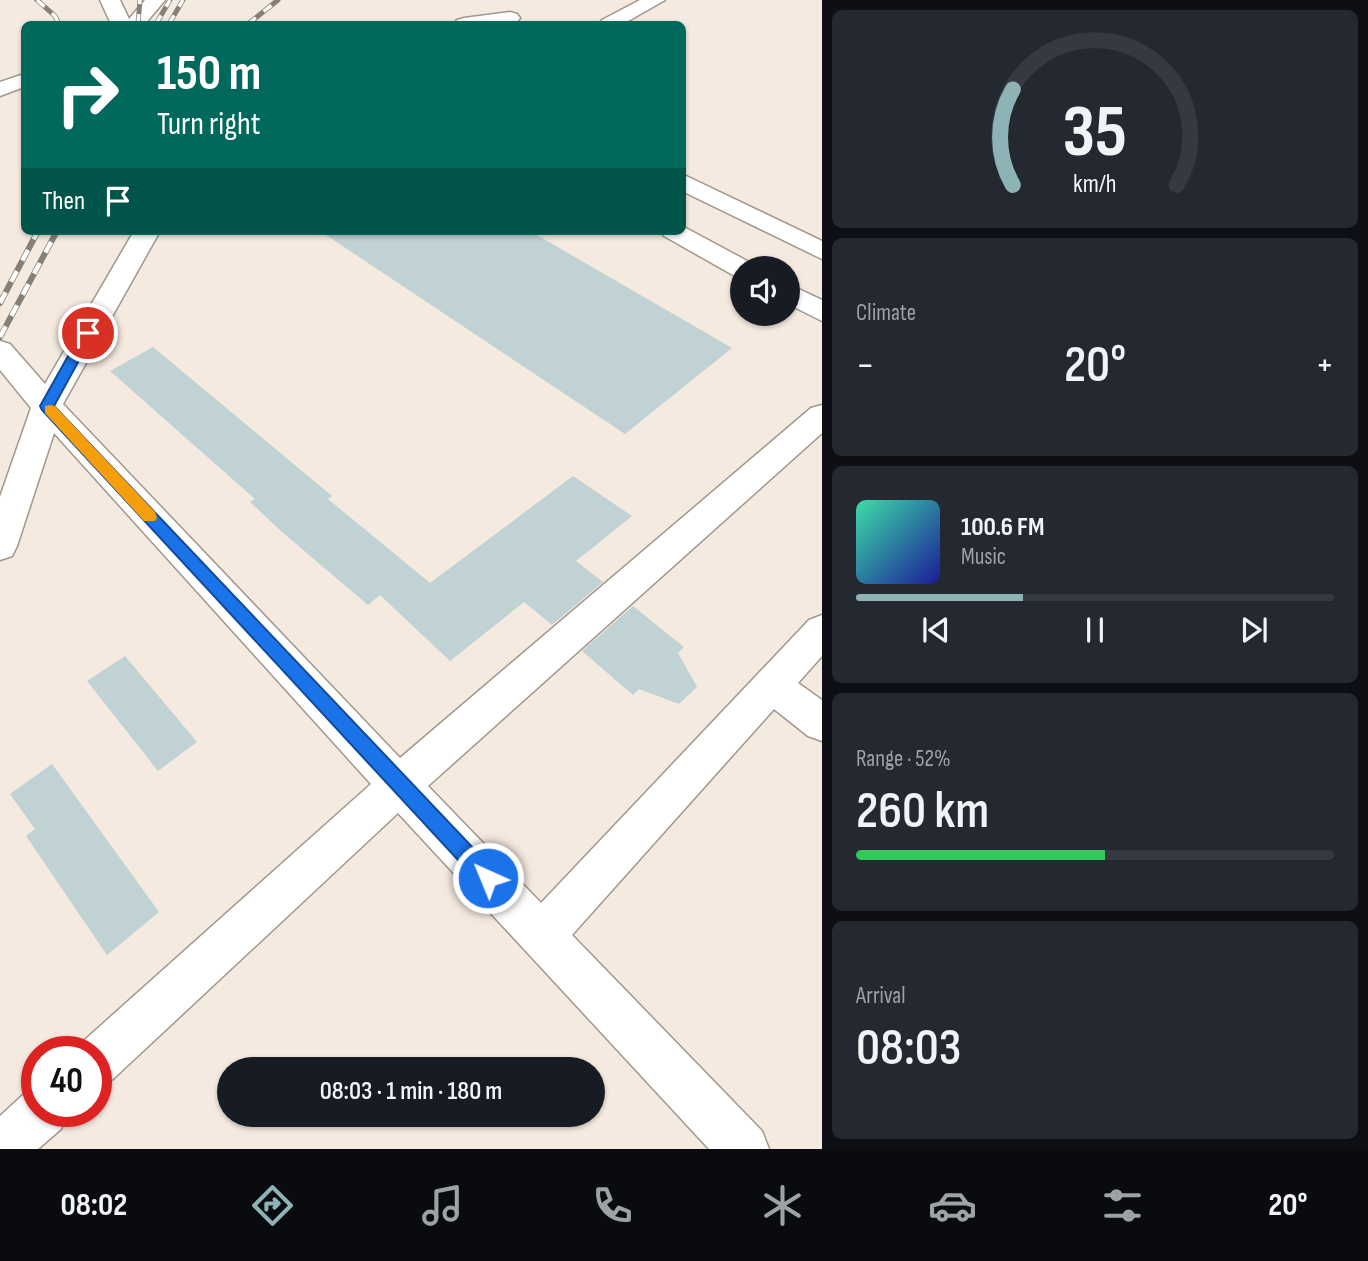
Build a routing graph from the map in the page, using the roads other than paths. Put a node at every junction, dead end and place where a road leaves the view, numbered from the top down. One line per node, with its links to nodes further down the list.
1 (110, 0): 5 (street)
2 (155, 0): 6 (street)
3 (521, 0): 7 (street)
4 (655, 0): 8 (street)
5 (134, 21)
6 (140, 21)
7 (508, 21)
8 (614, 21)
9 (21, 81): 10 (street)
10 (0, 89)
11 (686, 183): 14 (street)
12 (145, 235): 19 (street)
13 (680, 235): 15 (street)
14 (822, 251)
15 (730, 262)
16 (800, 300): 17 (street)
17 (822, 312)
18 (0, 351): 19 (street)
19 (47, 406): 21 (street); 25 (street)
20 (815, 431): 25 (street)
21 (0, 546)
22 (822, 631): 23 (street)
23 (772, 685): 24 (street); 26 (street)
24 (822, 723)
25 (399, 785): 26 (street); 27 (street)
26 (542, 934): 30 (street)
27 (112, 1047)
28 (25, 1127): 29 (street)
29 (1, 1149)
30 (744, 1149)

